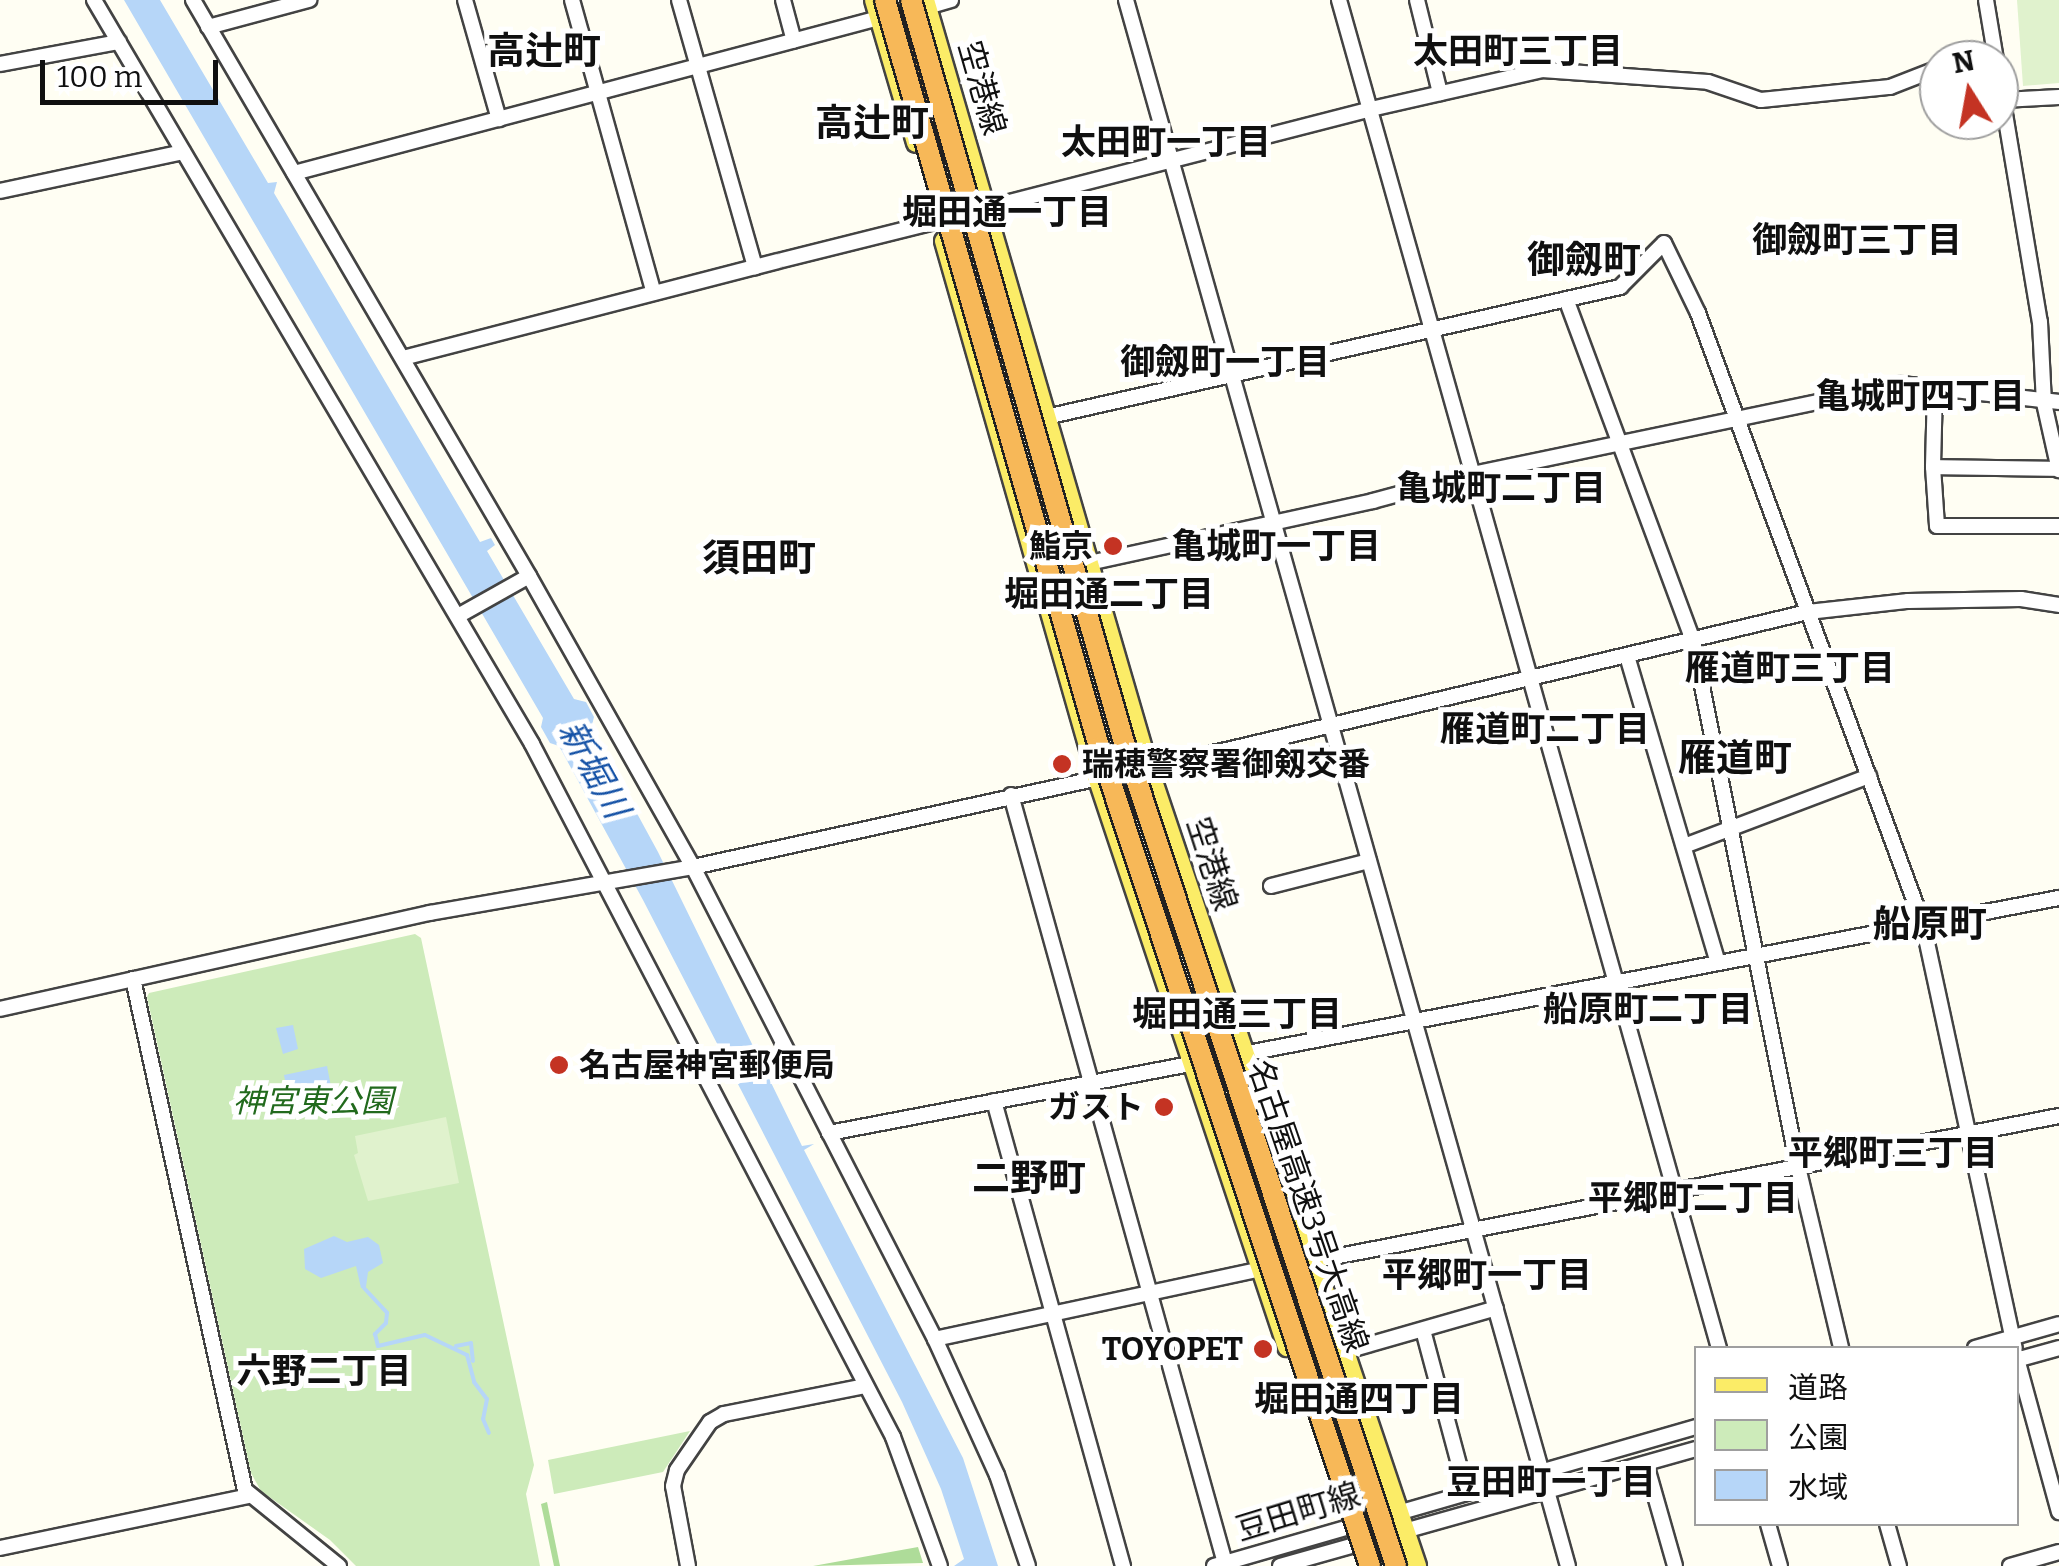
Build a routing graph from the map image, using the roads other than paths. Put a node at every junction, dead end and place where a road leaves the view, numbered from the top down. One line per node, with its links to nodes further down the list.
1 (94, 0): 18 (street)
2 (193, 0): 15 (street)
3 (309, 0): 15 (street)
4 (465, 0): 27 (street)
5 (572, 0): 22 (street)
6 (679, 0): 20 (street)
7 (783, 0): 17 (street)
8 (951, 0): 13 (street)
9 (1126, 0): 30 (street)
10 (1339, 0): 26 (street)
11 (1416, 0): 23 (street)
12 (1986, 0): 16 (street)
13 (918, 2): 33 (main road, 空港線); 77 (highway, 名古屋高速3号大高線, bridge); 77 (highway, bridge)
14 (879, 6): 17 (street); 34 (main road); 89 (highway, 名古屋高速3号大高線, bridge)
15 (208, 27): 31 (street)
16 (1993, 40)
17 (794, 41): 20 (street)
18 (119, 42): 19 (street); 29 (street)
19 (0, 64)
20 (697, 66): 22 (street); 35 (street)
21 (1919, 76): 23 (street)
22 (598, 93): 27 (street); 36 (street)
23 (1440, 93): 26 (street)
24 (2059, 96): 25 (street)
25 (2019, 99)
26 (1370, 109): 30 (street); 38 (street)
27 (499, 120): 31 (street)
28 (2010, 140): 42 (street)
29 (183, 152): 32 (street); 55 (street)
30 (1172, 161): 33 (street); 40 (street)
31 (294, 174): 39 (street)
32 (0, 191)
33 (986, 208): 43 (main road, 空港線)
34 (939, 221): 35 (street); 62 (main road)
35 (755, 267): 36 (street)
36 (654, 293): 39 (street)
37 (1566, 299): 38 (street); 44 (street); 45 (street)
38 (1432, 329): 40 (street); 48 (street)
39 (403, 358): 52 (street)
40 (1232, 376): 43 (street); 49 (street)
41 (1936, 389): 42 (street); 44 (street); 46 (street)
42 (2052, 403): 47 (street)
43 (1046, 417): 51 (main road, 空港線)
44 (1738, 422): 45 (street); 54 (street)
45 (1619, 443): 48 (street); 56 (street)
46 (1932, 466): 47 (street); 50 (street)
47 (2059, 469)
48 (1474, 474): 49 (street); 58 (street)
49 (1273, 523): 51 (street); 59 (street)
50 (2059, 526)
51 (1090, 563): 60 (main road, 空港線)
52 (524, 579): 55 (street); 67 (street)
53 (2059, 605): 54 (street)
54 (1808, 612): 56 (street); 61 (street)
55 (464, 613): 68 (street)
56 (1693, 641): 57 (street); 64 (street)
57 (1627, 656): 58 (street); 65 (street)
58 (1530, 678): 59 (street); 75 (street)
59 (1330, 724): 60 (street); 66 (street)
60 (1148, 766): 62 (street); 79 (main road, 空港線)
61 (1868, 776): 64 (street); 71 (street)
62 (1097, 778): 63 (street); 80 (main road)
63 (1011, 796): 67 (street); 81 (street)
64 (1730, 828): 65 (street); 72 (street)
65 (1684, 846): 73 (street)
66 (1370, 861): 69 (street); 78 (street)
67 (686, 868): 68 (street); 84 (street)
68 (611, 881): 74 (street); 106 (street)
69 (1271, 886)
70 (2059, 898): 71 (street)
71 (1923, 924): 72 (street); 85 (street)
72 (1756, 956): 73 (street); 86 (street)
73 (1718, 963): 75 (street)
74 (133, 979): 76 (street); 113 (street)
75 (1616, 983): 78 (street); 87 (street)
76 (0, 1009)
77 (1211, 1012): 132 (highway, 名古屋高速3号大高線, bridge)
78 (1416, 1021): 79 (street); 88 (street)
79 (1243, 1053): 80 (street); 90 (main road, 空港線)
80 (1190, 1062): 81 (street); 91 (main road)
81 (1092, 1082): 82 (street); 92 (street)
82 (994, 1100): 84 (street); 94 (street)
83 (2059, 1116): 85 (street)
84 (829, 1133): 97 (street)
85 (1968, 1134): 86 (street); 100 (street)
86 (1798, 1167): 87 (street); 99 (street)
87 (1675, 1191): 88 (street); 98 (street)
88 (1475, 1230): 90 (street); 93 (street)
89 (1258, 1232): 130 (highway, 名古屋高速3号大高線, bridge); 131 (highway, bridge)
90 (1313, 1261): 103 (main road, 空港線)
91 (1260, 1269): 92 (street); 116 (main road)
92 (1151, 1294): 94 (street); 123 (street)
93 (1496, 1308): 96 (street); 110 (street)
94 (1054, 1313): 97 (street); 128 (street)
95 (2059, 1324): 102 (street)
96 (1423, 1330): 103 (street); 111 (street)
97 (935, 1339): 127 (street)
98 (1718, 1346)
99 (1841, 1346)
100 (2014, 1346)
101 (2059, 1348): 104 (street)
102 (2019, 1349)
103 (1343, 1352): 114 (main road, 空港線)
104 (2019, 1352)
105 (2019, 1367): 115 (street)
106 (865, 1386): 125 (street); 126 (street)
107 (1694, 1428): 110 (street, 豆田町線)
108 (1694, 1451): 109 (street, 豆田町線)
109 (1646, 1464): 112 (street, 豆田町線); 135 (street)
110 (1541, 1470): 111 (street, 豆田町線)
111 (1466, 1491): 114 (street, 豆田町線)
112 (1547, 1491): 119 (street, 豆田町線); 134 (street)
113 (248, 1496): 121 (street); 124 (street)
114 (1398, 1510): 116 (street, 豆田町線); 119 (main road, 空港線)
115 (2059, 1512)
116 (1348, 1524): 120 (main road); 123 (street, 豆田町線)
117 (1769, 1526): 136 (street)
118 (1888, 1526): 137 (street)
119 (1404, 1530): 120 (street, 豆田町線); 133 (main road, 空港線)
120 (1355, 1544): 129 (street, 豆田町線); 130 (main road)
121 (0, 1548)
122 (2059, 1552): 138 (street)
123 (1220, 1564)
124 (339, 1566)
125 (688, 1566)
126 (940, 1566)
127 (1028, 1566)
128 (1123, 1566)
129 (1280, 1566)
130 (1366, 1566)
131 (1384, 1566)
132 (1396, 1566)
133 (1417, 1566)
134 (1568, 1566)
135 (1675, 1566)
136 (1780, 1566)
137 (1899, 1566)
138 (2010, 1566)

